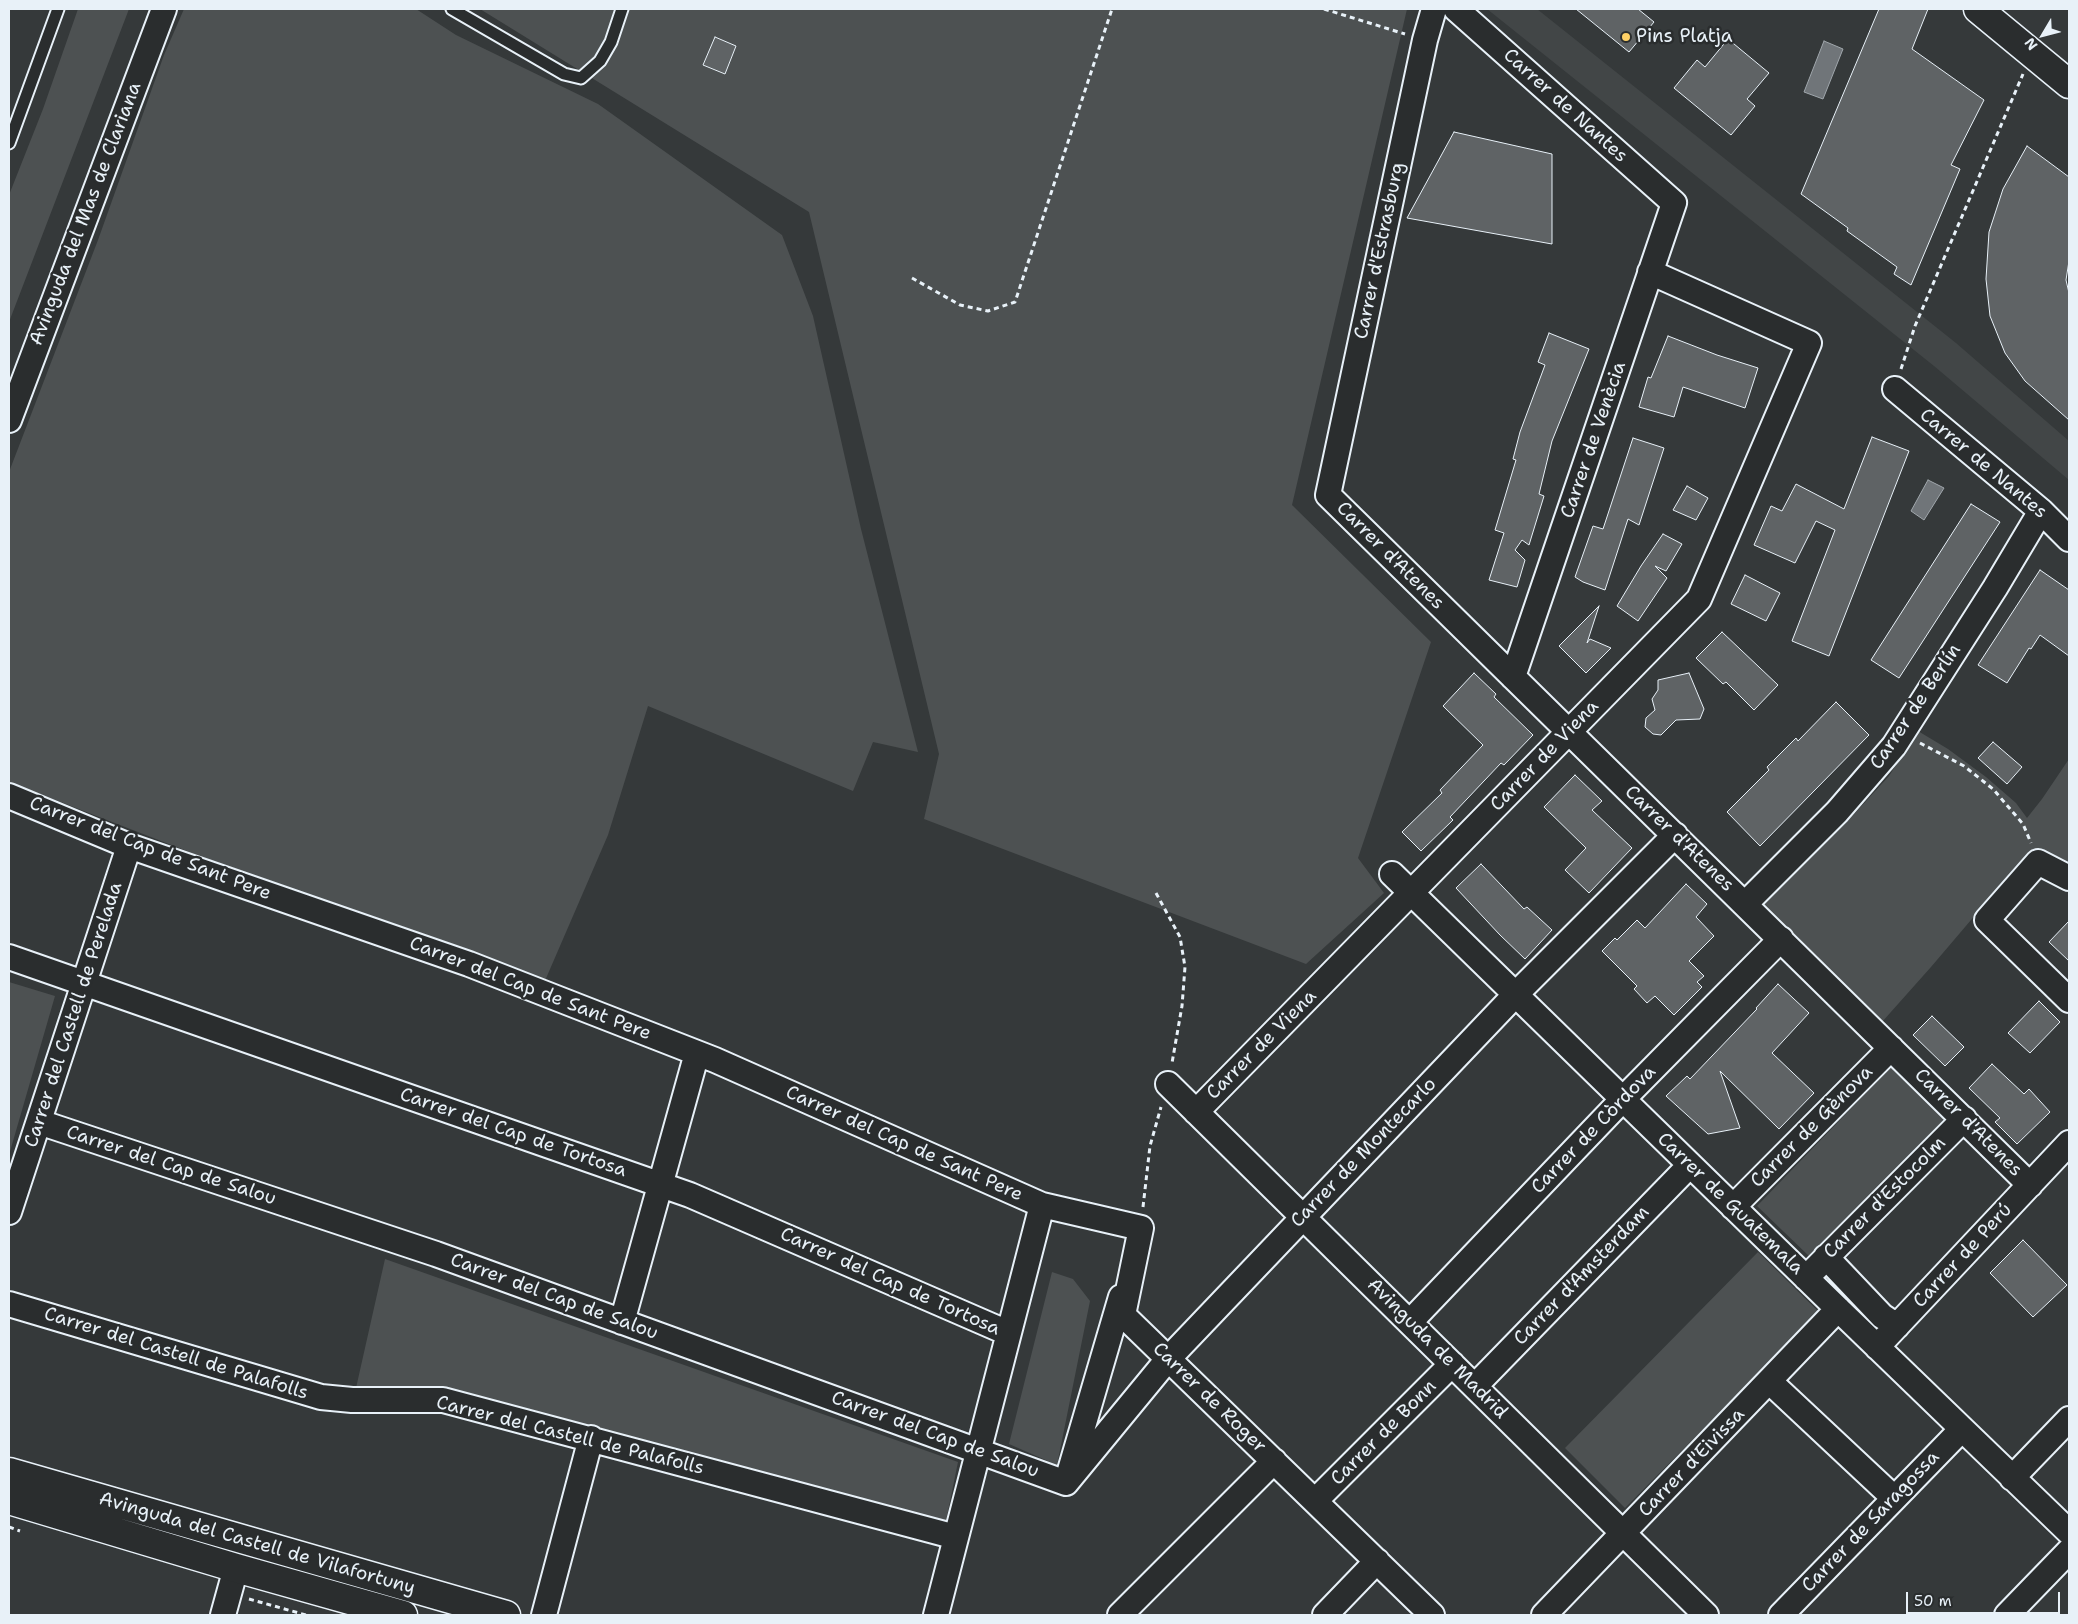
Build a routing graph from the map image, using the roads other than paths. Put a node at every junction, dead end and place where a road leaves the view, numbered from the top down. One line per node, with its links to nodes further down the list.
1 (58, 9): 9 (lane)
2 (164, 9): 13 (street, Avinguda del Mas de Clariana)
3 (452, 9): 4 (lane)
4 (622, 9)
5 (1434, 9): 14 (street, Carrer d'Estrasburg)
6 (1456, 9): 10 (street, Carrer de Nantes)
7 (1978, 9): 8 (street)
8 (2069, 84)
9 (9, 143)
10 (1674, 203): 11 (street, Carrer de Venècia)
11 (1650, 272): 17 (street, Carrer de Venècia); 18 (street, Carrer de Viena)
12 (1895, 389): 15 (street, Carrer de Nantes)
13 (9, 420)
14 (1328, 494): 17 (street, Carrer d'Atenes)
15 (2041, 511): 16 (street, Carrer de Nantes); 25 (street, Carrer de Berlín)
16 (2069, 540)
17 (1513, 677): 18 (street, Carrer d'Atenes)
18 (1569, 731): 20 (street, Carrer d'Atenes); 24 (street, Carrer de Viena)
19 (9, 796): 21 (street, Carrer del Cap de Sant Pere)
20 (1675, 835): 25 (street, Carrer d'Atenes); 29 (street, Carrer de Montecarlo)
21 (129, 846): 28 (street, Carrer del Castell de Perelada); 32 (street, Carrer del Cap de Sant Pere)
22 (1392, 874): 24 (street, Carrer de Guatemala)
23 (2069, 878): 30 (street)
24 (1412, 893): 29 (street, Carrer de Guatemala); 35 (street, Carrer de Viena)
25 (1745, 904): 26 (street, Carrer d'Atenes)
26 (1781, 939): 31 (street, Carrer d'Atenes); 34 (street, Carrer de Còrdova)
27 (9, 957): 28 (street, Carrer del Cap de Tortosa)
28 (85, 984): 37 (street, Carrer del Castell de Perelada); 40 (street, Carrer del Cap de Tortosa)
29 (1516, 994): 34 (street, Carrer de Guatemala); 45 (street, Carrer de Montecarlo)
30 (2069, 1000)
31 (1891, 1048): 36 (street, Carrer d'Atenes); 43 (street, Carrer de Gènova)
32 (697, 1053): 40 (street); 42 (street, Carrer del Cap de Sant Pere)
33 (1168, 1084): 35 (street, Avinguda de Madrid)
34 (1623, 1099): 39 (street, Carrer de Guatemala); 52 (street, Carrer de Còrdova)
35 (1196, 1112): 45 (street, Avinguda de Madrid)
36 (1964, 1119): 41 (street, Carrer d'Atenes); 47 (street, Carrer d'Estocolm)
37 (39, 1122): 44 (street, Carrer del Castell de Perelada); 51 (street, Carrer del Cap de Salou)
38 (2069, 1143): 41 (street, Carrer de Perú)
39 (1690, 1165): 43 (street, Carrer de Guatemala); 59 (street, Carrer d'Amsterdam)
40 (660, 1184): 51 (street); 54 (street, Carrer del Cap de Tortosa)
41 (2030, 1185): 53 (street, Carrer de Perú)
42 (1042, 1205): 46 (street); 54 (street)
43 (1734, 1207): 48 (street, Carrer de Guatemala)
44 (9, 1212)
45 (1303, 1217): 52 (street, Avinguda de Madrid); 56 (street, Carrer de Montecarlo)
46 (1141, 1228): 56 (street, Carrer de Roger); 67 (street)
47 (1826, 1258): 48 (street, Carrer d'Estocolm); 53 (street, Carrer de Guatemala)
48 (1806, 1278): 50 (street, Carrer de Guatemala)
49 (9, 1304): 62 (street, Carrer del Castell de Palafolls)
50 (1838, 1309): 55 (street, Carrer de Guatemala); 58 (street, Carrer d'Eivissa)
51 (622, 1322): 63 (street, Carrer del Cap de Salou)
52 (1410, 1322): 57 (street, Avinguda de Madrid)
53 (1897, 1326): 55 (street, Carrer de Perú)
54 (1008, 1333): 63 (street)
55 (1877, 1347): 61 (street, Carrer de Guatemala)
56 (1168, 1359): 64 (street, Carrer de Roger); 67 (street, Carrer de Montecarlo)
57 (1452, 1364): 59 (street, Avinguda de Madrid); 70 (street, Carrer de Bonn)
58 (1769, 1381): 68 (street); 72 (street, Carrer d'Eivissa)
59 (1474, 1386): 72 (street, Avinguda de Madrid)
60 (2069, 1419): 66 (street)
61 (1962, 1428): 66 (street, Carrer de Guatemala); 68 (street, Carrer de Saragossa)
62 (590, 1438): 73 (street, Carrer del Castell de Palafolls); 81 (street)
63 (978, 1451): 67 (street, Carrer del Cap de Salou); 73 (street)
64 (1274, 1461): 70 (street, Carrer de Roger); 83 (street)
65 (9, 1472): 80 (street, Avinguda del Castell de Vilafortuny)
66 (2012, 1478): 71 (street, Carrer de Guatemala)
67 (1066, 1483)
68 (1894, 1498): 88 (street, Carrer de Saragossa)
69 (9, 1500): 76 (street, Avinguda del Castell de Vilafortuny)
70 (1315, 1501): 75 (street, Carrer de Roger)
71 (2069, 1532)
72 (1624, 1534): 86 (street, Carrer d'Eivissa); 87 (street, Avinguda de Madrid)
73 (956, 1537): 82 (street)
74 (2069, 1551): 77 (street)
75 (1377, 1561): 84 (street); 85 (street, Carrer de Roger)
76 (236, 1568): 78 (street); 79 (street, Avinguda del Castell de Vilafortuny)
77 (2015, 1613)
78 (223, 1615)
79 (403, 1615)
80 (506, 1615)
81 (544, 1615)
82 (936, 1615)
83 (1120, 1615)
84 (1325, 1615)
85 (1432, 1615)
86 (1544, 1615)
87 (1706, 1615)
88 (1780, 1615)

